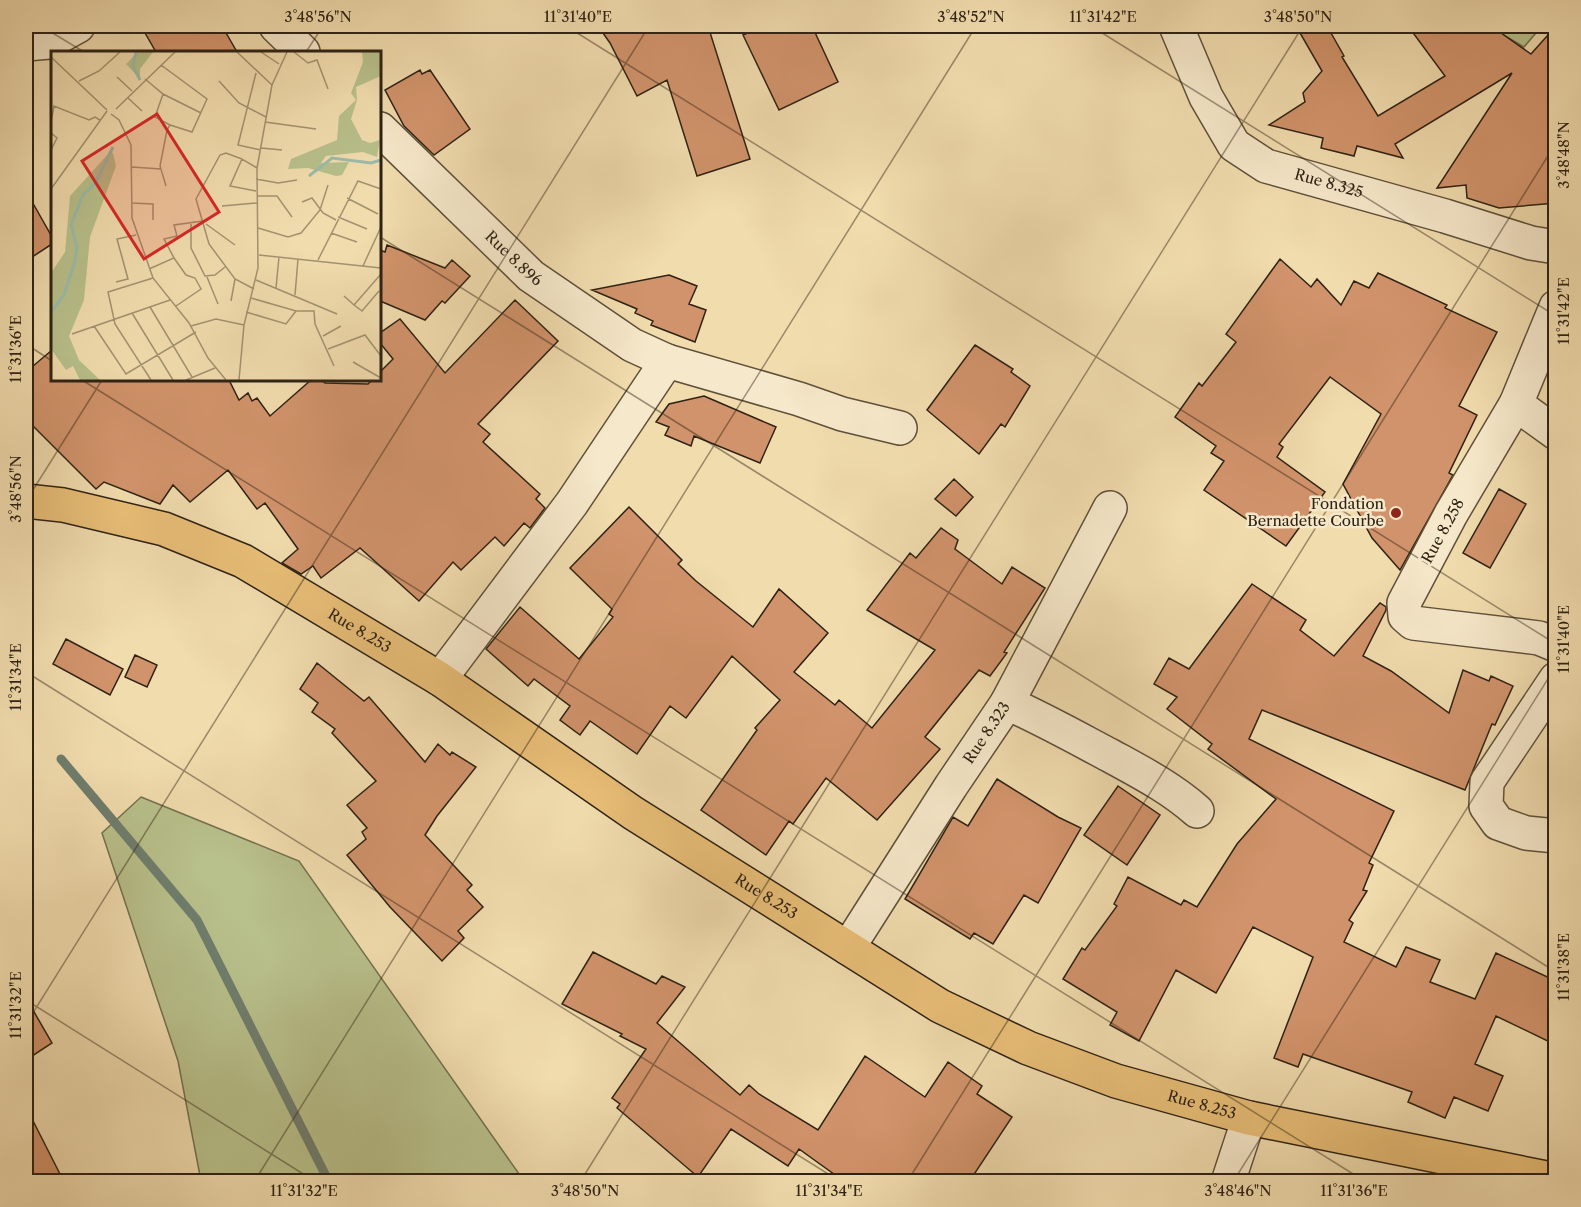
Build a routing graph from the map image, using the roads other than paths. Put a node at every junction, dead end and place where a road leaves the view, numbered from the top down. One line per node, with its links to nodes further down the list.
1 (78, 26): 4 (street)
2 (276, 26): 5 (street)
3 (1176, 26): 7 (street, Rue 8.325)
4 (26, 44)
5 (302, 51)
6 (381, 130): 9 (street, Rue 8.896)
7 (1556, 248)
8 (1556, 307): 10 (street, Rue 8.258)
9 (667, 361): 11 (street, Rue 8.896); 16 (street)
10 (1516, 404): 12 (street); 15 (street, Rue 8.258)
11 (900, 428)
12 (1556, 433)
13 (26, 501): 16 (highway, Rue 8.253)
14 (1110, 508): 18 (street)
15 (1556, 645)
16 (440, 679): 21 (highway, Rue 8.253)
17 (1556, 679): 20 (street)
18 (1007, 703): 19 (street, Rue 8.323); 21 (street, Rue 8.323)
19 (1197, 811)
20 (1556, 836)
21 (848, 948): 22 (highway, Rue 8.253)
22 (1249, 1118): 23 (highway, Rue 8.253); 24 (street)
23 (1556, 1180)
24 (1228, 1182)

